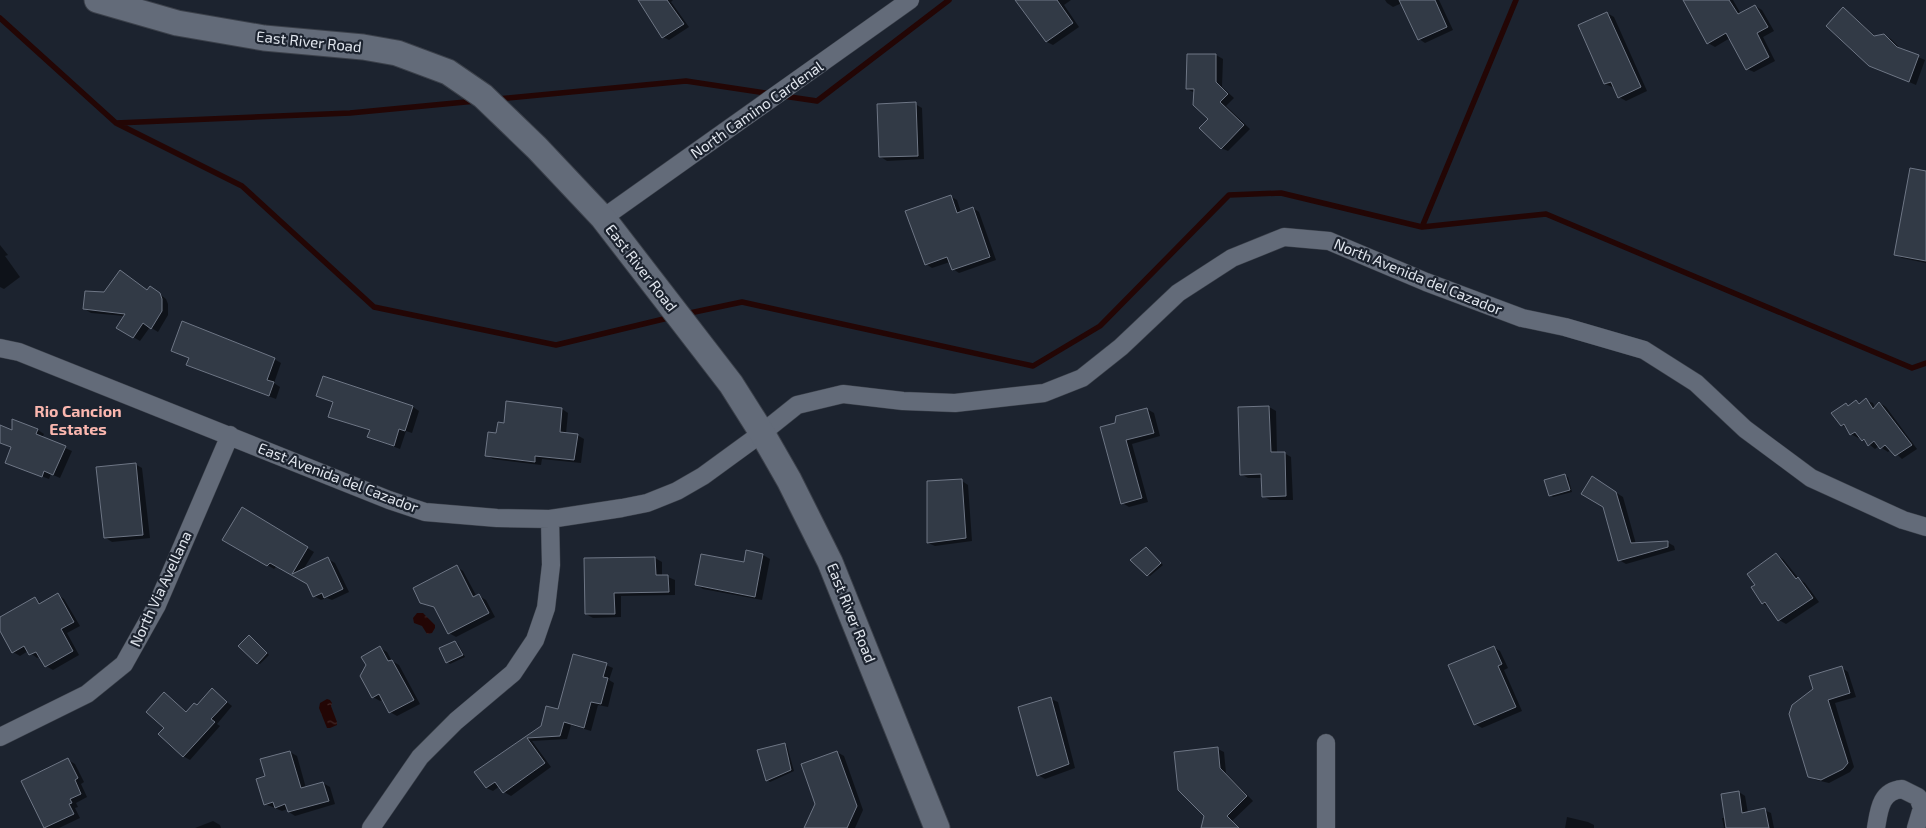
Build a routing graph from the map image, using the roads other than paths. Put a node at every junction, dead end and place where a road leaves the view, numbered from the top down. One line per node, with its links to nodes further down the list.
1 (97, 0): 3 (street, East River Road)
2 (910, 0): 3 (street, North Camino Cardenal)
3 (603, 218): 5 (street, East River Road)
4 (0, 348): 6 (street, East Avenida del Cazador)
5 (762, 433): 7 (street, East Avenida del Cazador); 8 (street, North Avenida del Cazador); 11 (street, East River Road)
6 (230, 435): 7 (street, East Avenida del Cazador); 9 (street, North Via Avellana)
7 (550, 519): 12 (street)
8 (1926, 528)
9 (0, 737)
10 (1326, 744): 13 (street)
11 (932, 825)
12 (371, 828)
13 (1326, 828)
14 (1876, 828): 15 (street)
15 (1916, 828)

